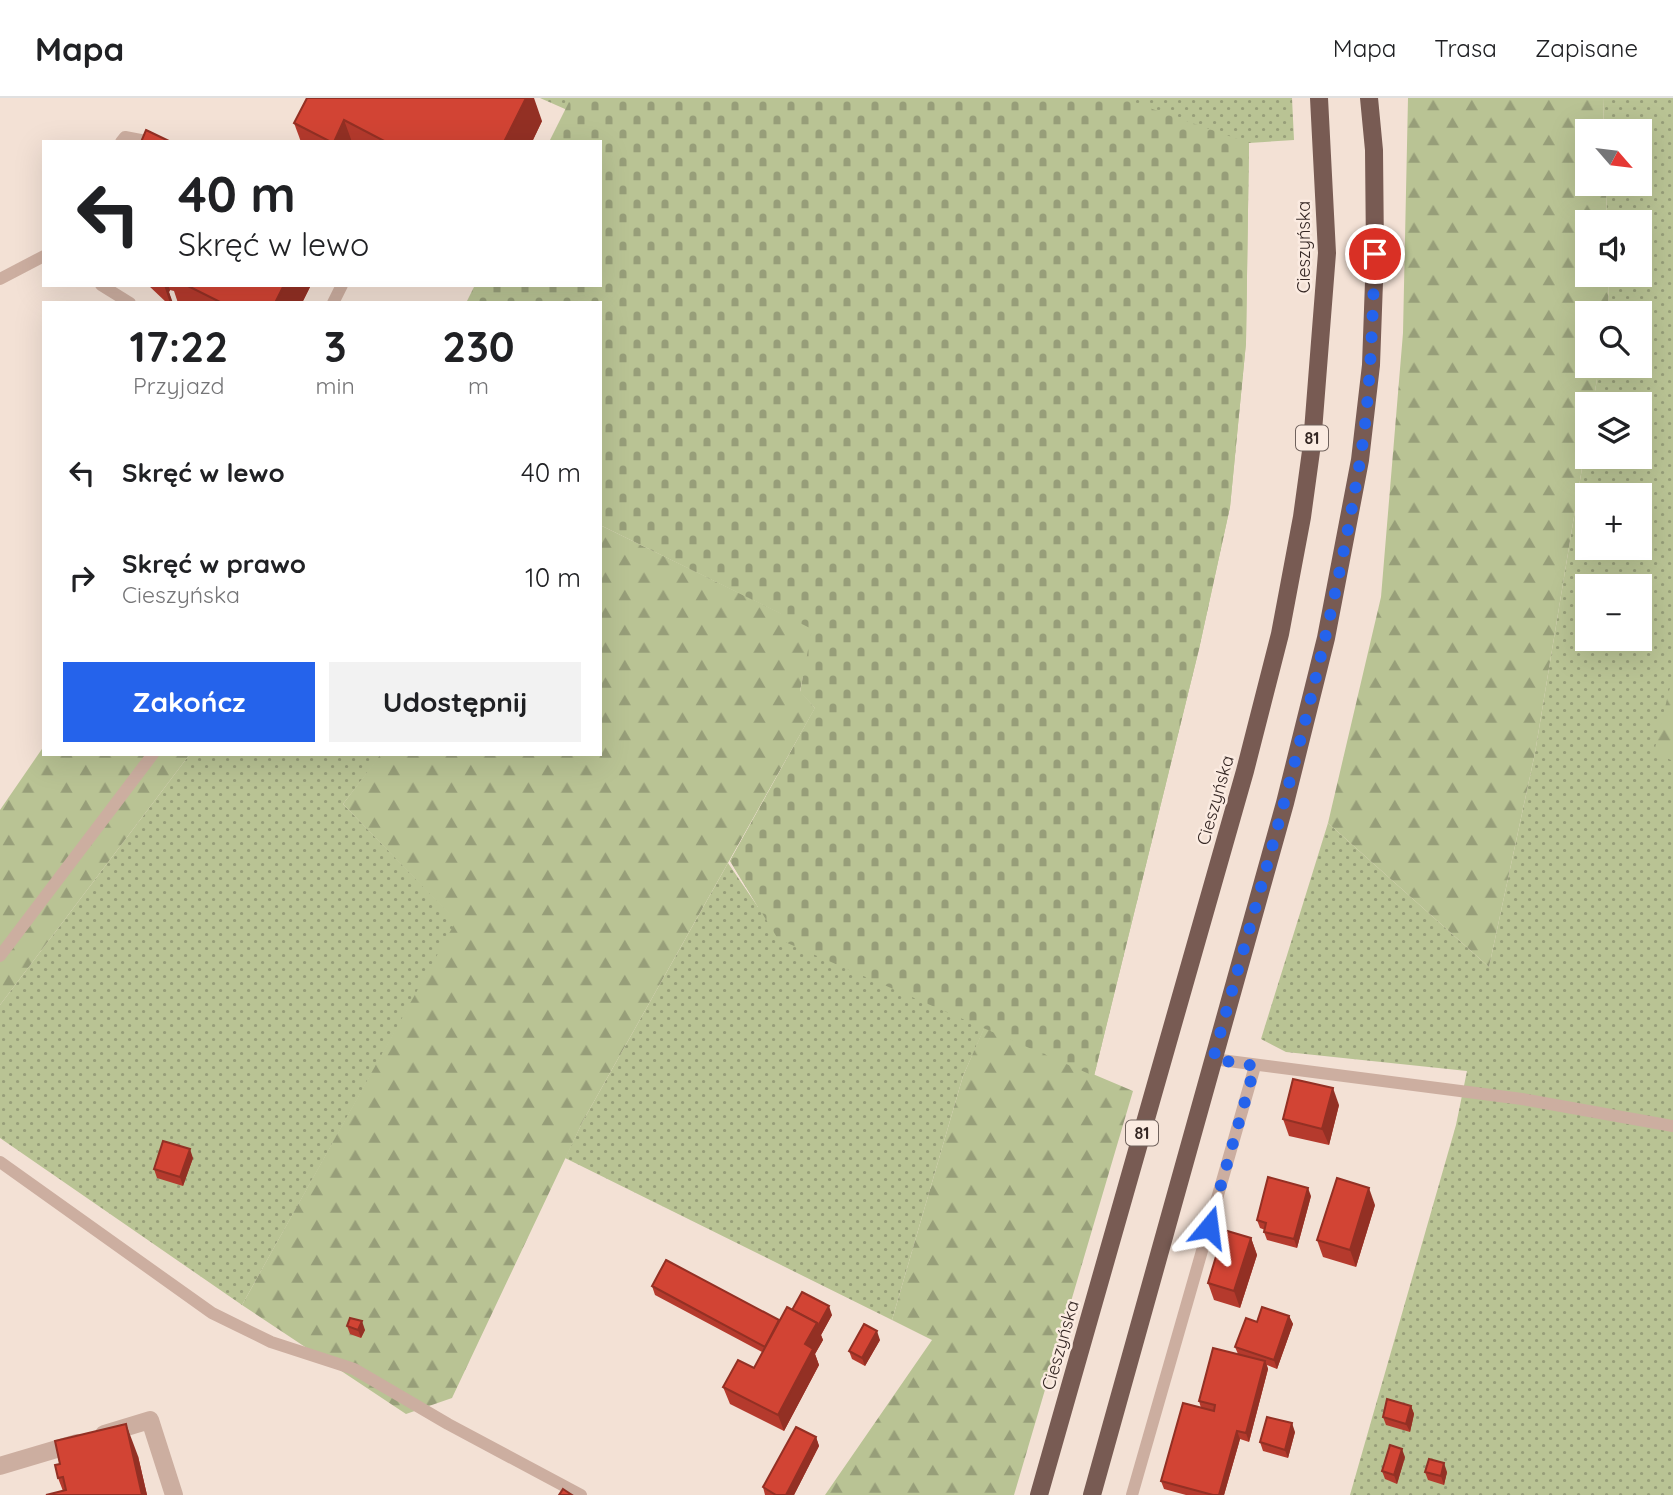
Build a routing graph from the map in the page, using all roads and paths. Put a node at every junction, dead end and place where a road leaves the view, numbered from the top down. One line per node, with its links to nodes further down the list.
1 (1319, 98): 18 (main road, Cieszyńska / 81)
2 (1369, 98): 11 (main road)
3 (123, 140): 4 (lane)
4 (141, 140)
5 (42, 257): 6 (lane)
6 (0, 279)
7 (104, 287): 8 (lane)
8 (127, 301)
9 (151, 756): 10 (lane)
10 (0, 956)
11 (1213, 1059): 12 (lane); 19 (main road)
12 (1255, 1066): 13 (lane); 20 (lane)
13 (1673, 1126)
14 (0, 1163): 17 (lane)
15 (0, 1466): 16 (street)
16 (174, 1495)
17 (582, 1495)
18 (1039, 1495)
19 (1092, 1495)
20 (1132, 1495)

